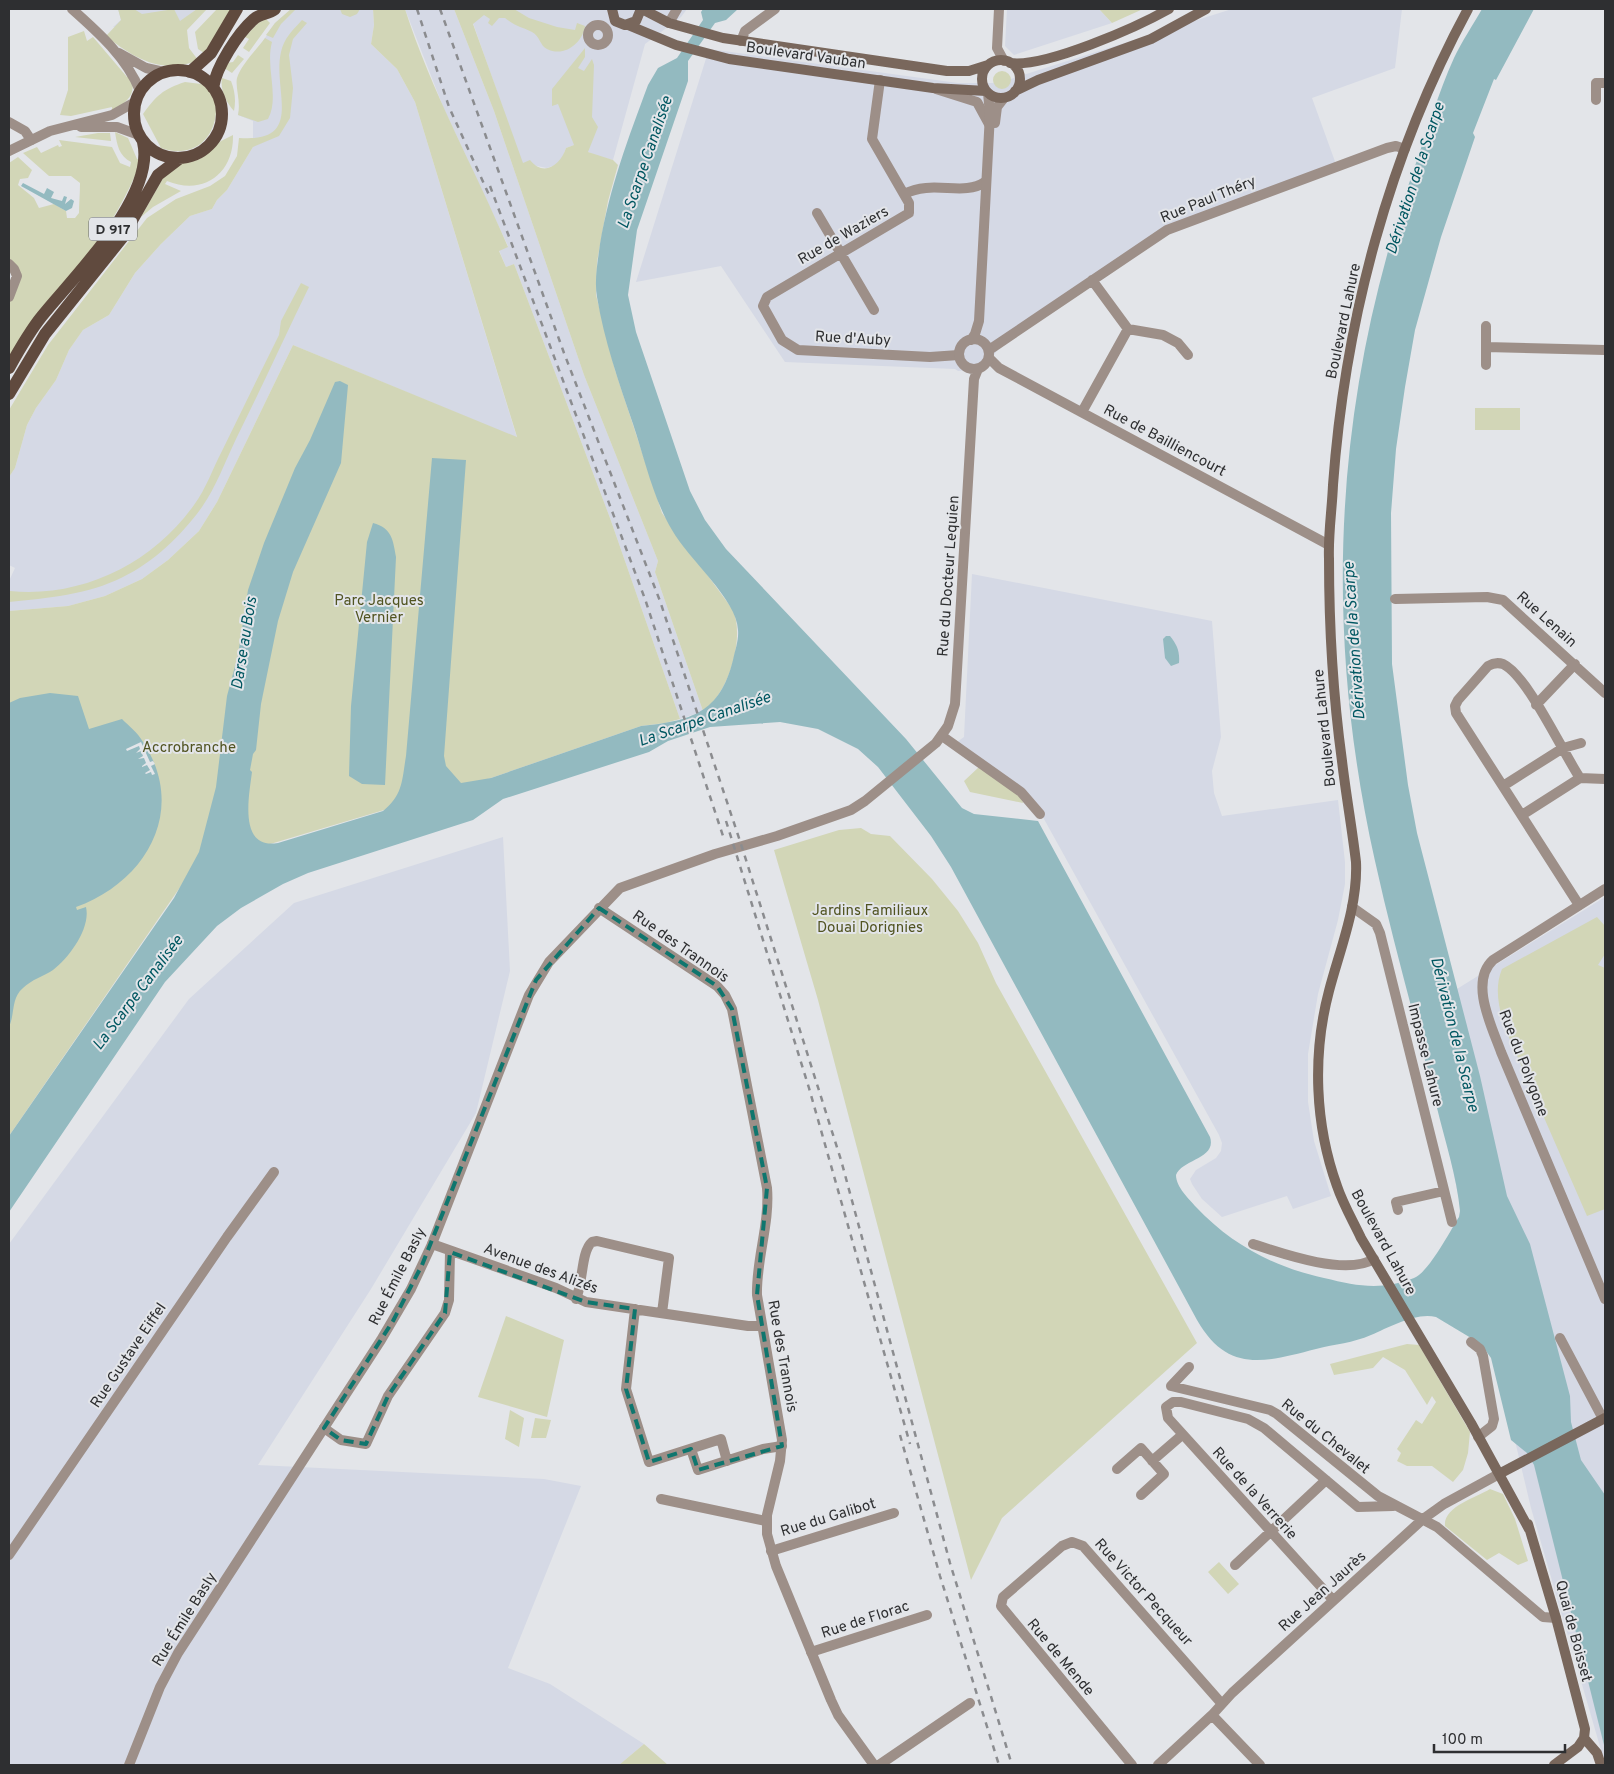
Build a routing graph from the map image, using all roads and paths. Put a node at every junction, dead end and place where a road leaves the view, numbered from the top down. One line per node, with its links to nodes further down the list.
1 (72, 9): 19 (street)
2 (237, 9): 23 (main road)
3 (244, 9): 13 (main road)
4 (275, 9): 13 (main road)
5 (642, 9): 14 (main road, Boulevard Vauban); 16 (main road)
6 (677, 9): 14 (street)
7 (775, 9): 18 (street)
8 (999, 9): 20 (street)
9 (1168, 9): 20 (main road)
10 (1206, 9): 28 (main road)
11 (1468, 9): 38 (main road, Boulevard Lahure)
12 (611, 11): 15 (street); 16 (main road, Boulevard Vauban)
13 (261, 15): 26 (main road)
14 (669, 23): 18 (main road, Boulevard Vauban)
15 (599, 25): 17 (street); 17 (street)
16 (625, 25): 17 (street); 24 (main road, Boulevard Vauban)
17 (608, 35)
18 (741, 41): 21 (main road, Boulevard Vauban)
19 (112, 48): 22 (street); 30 (street)
20 (1007, 62): 21 (main road); 28 (main road)
21 (988, 65): 29 (main road)
22 (164, 72): 23 (main road); 30 (main road)
23 (190, 72): 26 (main road)
24 (880, 80): 27 (main road, Boulevard Vauban); 42 (street)
25 (1605, 83): 32 (street)
26 (213, 88): 40 (main road)
27 (933, 88): 29 (main road, Boulevard Vauban); 34 (street)
28 (1015, 91): 31 (main road)
29 (987, 92): 31 (main road); 34 (street)
30 (137, 96): 35 (street); 36 (main road)
31 (1004, 98): 44 (street)
32 (1596, 100)
33 (9, 122): 37 (street)
34 (989, 124): 41 (street)
35 (55, 130): 36 (street); 37 (street)
36 (141, 139): 40 (main road); 62 (main road, D 917)
37 (31, 140): 39 (street)
38 (1405, 149): 47 (street, Rue Paul Théry); 67 (main road, Boulevard Lahure)
39 (9, 151)
40 (179, 159): 65 (main road, D 917)
41 (985, 182): 42 (street, Rue de Waziers); 44 (street)
42 (904, 194): 45 (street, Rue de Waziers)
43 (816, 212): 45 (street)
44 (983, 244): 51 (street)
45 (841, 254): 49 (street); 50 (street, Rue de Waziers)
46 (9, 264): 48 (street)
47 (1092, 280): 53 (street); 56 (street, Rue Paul Théry)
48 (9, 297)
49 (874, 310)
50 (765, 311): 58 (street, Rue d'Auby)
51 (979, 321): 54 (street); 56 (street)
52 (1486, 326): 55 (street)
53 (1128, 329): 59 (street); 66 (street)
54 (971, 340): 56 (street); 58 (street)
55 (1486, 347): 57 (street); 60 (street)
56 (987, 350): 63 (street); 66 (street, Rue de Bailliencourt)
57 (1605, 350)
58 (960, 355): 61 (street)
59 (1188, 355)
60 (1486, 365)
61 (965, 366): 63 (street); 64 (street, Rue du Docteur Lequien)
62 (9, 368)
63 (978, 369): 64 (street, Rue du Docteur Lequien)
64 (973, 392): 72 (street, Rue du Docteur Lequien)
65 (9, 394)
66 (1082, 412): 67 (street, Rue de Bailliencourt)
67 (1329, 544): 83 (main road, Boulevard Lahure)
68 (1395, 598): 69 (street, Rue Lenain)
69 (1575, 664): 70 (street, Rue Lenain); 71 (street)
70 (1605, 693)
71 (1536, 705): 74 (street); 77 (street)
72 (942, 736): 78 (street); 80 (street, Rue du Docteur Lequien)
73 (1580, 743): 74 (street)
74 (1563, 748): 75 (street); 77 (street)
75 (1580, 778): 76 (street); 79 (street)
76 (1605, 779)
77 (1503, 786): 79 (street)
78 (1040, 814)
79 (1522, 815): 82 (street)
80 (705, 857): 84 (street, Rue Émile Basly)
81 (1605, 889): 82 (street, Rue du Polygone)
82 (1580, 906): 94 (street, Rue du Polygone)
83 (1352, 907): 86 (street, Impasse Lahure); 92 (main road, Boulevard Lahure)
84 (599, 908): 89 (street, Rue Émile Basly); 97 (street, Rue des Trannois)
85 (274, 1172): 120 (street, Rue Gustave Eiffel)
86 (1444, 1191): 87 (street); 88 (street, Impasse Lahure)
87 (1398, 1210)
88 (1452, 1222)
89 (432, 1244): 91 (street, Avenue des Alizés); 102 (street, Rue Émile Basly)
90 (1253, 1244): 92 (street)
91 (450, 1252): 93 (street, Avenue des Alizés); 102 (street)
92 (1374, 1259): 104 (main road, Boulevard Lahure)
93 (576, 1299): 95 (street, Avenue des Alizés); 96 (street)
94 (1605, 1299)
95 (635, 1309): 96 (street, Avenue des Alizés); 106 (street)
96 (662, 1313): 97 (street, Avenue des Alizés)
97 (761, 1326): 105 (street, Rue des Trannois)
98 (1560, 1338): 101 (street)
99 (1471, 1342): 104 (street)
100 (1189, 1367): 114 (street, Rue du Chevalet)
101 (1605, 1420): 110 (main road, Rue Jean Jaurès)
102 (324, 1428): 131 (street, Rue Émile Basly)
103 (1182, 1435): 108 (street); 111 (street, Rue de la Verrerie); 118 (street, Rue de la Verrerie)
104 (1479, 1436): 110 (main road, Boulevard Lahure)
105 (782, 1446): 107 (street); 117 (street, Rue des Trannois)
106 (691, 1449): 107 (street); 107 (street)
107 (727, 1460)
108 (1152, 1461): 109 (street); 112 (street)
109 (1117, 1469)
110 (1502, 1473): 116 (street, Rue Jean Jaurès); 125 (main road, Quai de Boisset)
111 (1326, 1480): 114 (street); 118 (street)
112 (1141, 1495)
113 (661, 1498): 117 (street)
114 (1393, 1506): 116 (street, Rue du Chevalet)
115 (894, 1513): 119 (street, Rue du Galibot)
116 (1423, 1519): 123 (street, Rue Jean Jaurès); 125 (street, Rue du Chevalet)
117 (766, 1521): 119 (street, Rue des Trannois)
118 (1270, 1533): 121 (street); 123 (street, Rue de la Verrerie)
119 (771, 1551): 126 (street, Rue des Trannois)
120 (9, 1555)
121 (1235, 1565)
122 (1034, 1570): 128 (street, Rue Victor Pecqueur); 136 (street, Rue de Mende)
123 (1333, 1600): 128 (street, Rue Jean Jaurès)
124 (927, 1615): 126 (street, Rue de Florac)
125 (1556, 1618): 130 (main road, Quai de Boisset)
126 (811, 1652): 134 (street, Rue des Trannois)
127 (970, 1703): 135 (street)
128 (1222, 1704): 129 (street, Rue Jean Jaurès)
129 (1212, 1715): 137 (street, Rue Jean Jaurès); 138 (street)
130 (1584, 1738): 139 (main road); 140 (main road, Quai de Boisset)
131 (135, 1751): 132 (street, Rue Émile Basly); 133 (street, Rue Émile Basly)
132 (125, 1765)
133 (129, 1765)
134 (874, 1765)
135 (880, 1765)
136 (1132, 1765)
137 (1158, 1765)
138 (1260, 1765)
139 (1554, 1765)
140 (1601, 1765)

